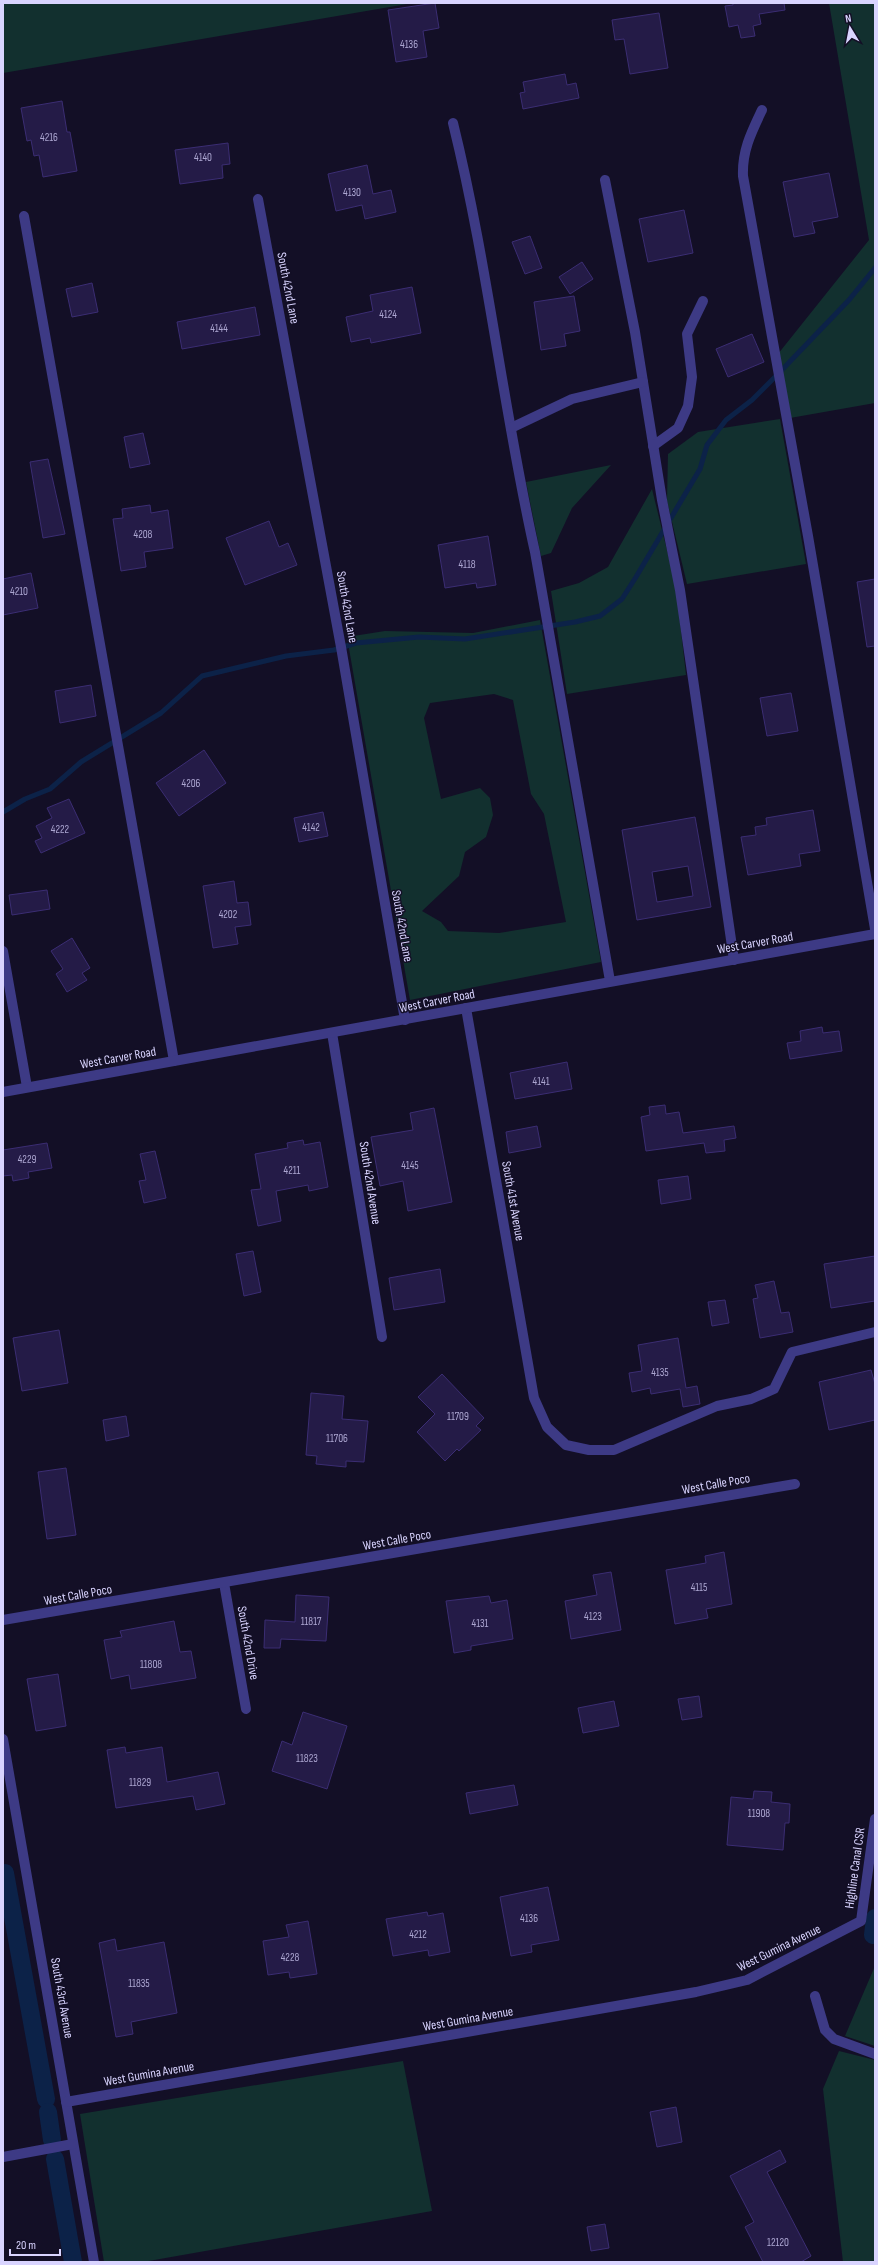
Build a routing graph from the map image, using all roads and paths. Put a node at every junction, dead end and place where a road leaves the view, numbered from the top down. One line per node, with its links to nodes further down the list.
1 (762, 110): 10 (street)
2 (453, 123): 8 (street)
3 (605, 180): 7 (street)
4 (258, 199): 16 (street, South 42nd Lane)
5 (24, 216): 18 (street)
6 (703, 300): 9 (street)
7 (643, 382): 8 (street); 9 (street)
8 (511, 428): 14 (street)
9 (653, 446): 13 (street)
10 (875, 929)
11 (875, 934): 13 (street, West Carver Road)
12 (3, 951): 19 (street)
13 (734, 960): 14 (street, West Carver Road)
14 (610, 981): 15 (street, West Carver Road)
15 (466, 1008): 16 (street, West Carver Road); 21 (street, South 41st Avenue)
16 (405, 1020): 17 (street, West Carver Road)
17 (332, 1033): 18 (street, West Carver Road); 22 (street, South 42nd Avenue)
18 (174, 1061): 19 (street, West Carver Road)
19 (27, 1088): 20 (street, West Carver Road)
20 (3, 1092)
21 (875, 1332)
22 (382, 1337)
23 (795, 1484): 24 (street, West Calle Poco)
24 (224, 1583): 25 (street, West Calle Poco); 26 (street, South 42nd Drive)
25 (3, 1620)
26 (246, 1709)
27 (3, 1739): 32 (street, South 43rd Avenue)
28 (875, 1819): 29 (street, Highline Canal CSR)
29 (861, 1921): 32 (street, West Gumina Avenue)
30 (815, 1996): 31 (street)
31 (875, 2054)
32 (66, 2102): 33 (street, South 43rd Avenue)
33 (73, 2144): 34 (street); 35 (street, South 43rd Avenue)
34 (3, 2157)
35 (94, 2262)

